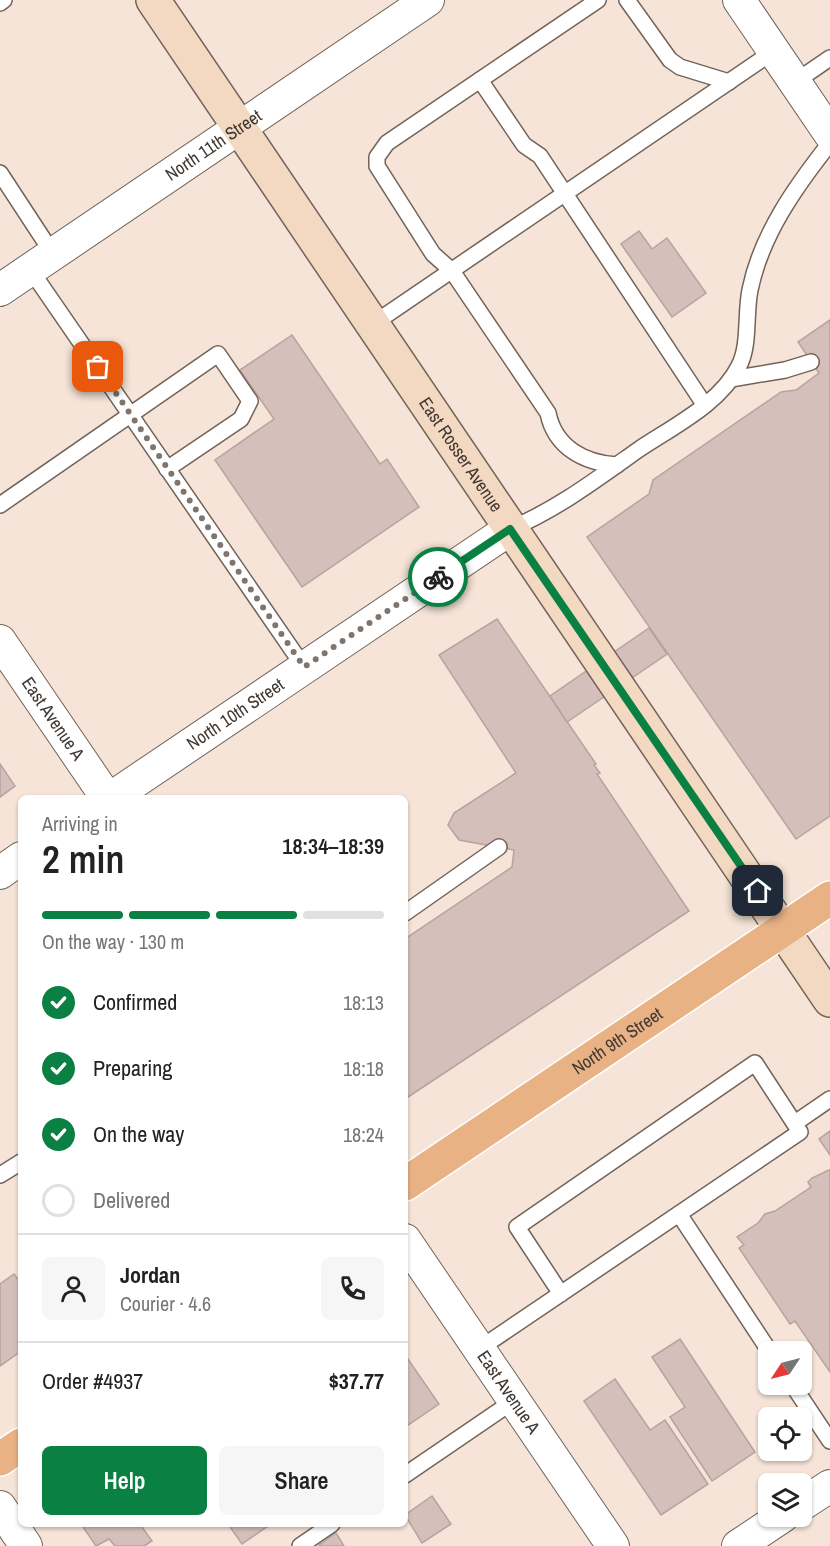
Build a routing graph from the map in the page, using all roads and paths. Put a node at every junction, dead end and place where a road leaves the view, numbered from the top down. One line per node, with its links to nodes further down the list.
1 (4, 0): 7 (lane)
2 (153, 0): 13 (street, East Rosser Avenue)
3 (428, 0): 13 (street, North 11th Street)
4 (598, 0): 10 (lane)
5 (627, 0): 11 (lane)
6 (739, 0): 8 (street)
7 (0, 3)
8 (774, 51): 11 (lane); 12 (street)
9 (830, 58): 12 (lane)
10 (480, 80): 17 (lane); 19 (lane)
11 (729, 82): 17 (lane)
12 (795, 82): 14 (street)
13 (240, 128): 18 (street, North 11th Street); 21 (street, East Rosser Avenue)
14 (830, 134)
15 (830, 143): 23 (lane)
16 (0, 173): 18 (lane)
17 (565, 196): 19 (lane); 24 (lane)
18 (42, 262): 20 (street, North 11th Street); 25 (lane)
19 (452, 271): 21 (lane); 26 (lane)
20 (0, 290)
21 (373, 324): 29 (street, East Rosser Avenue)
22 (811, 362): 23 (lane)
23 (731, 379): 24 (lane)
24 (704, 404): 26 (lane)
25 (130, 416): 27 (lane); 27 (lane); 28 (lane)
26 (617, 465): 29 (lane)
27 (167, 469): 31 (lane)
28 (0, 505)
29 (510, 529): 31 (street, North 10th Street); 39 (street, East Rosser Avenue)
30 (0, 641): 32 (street, East Avenue A)
31 (304, 667): 33 (street, North 10th Street)
32 (107, 795)
33 (113, 795)
34 (499, 848): 38 (lane)
35 (18, 860): 36 (street)
36 (0, 873)
37 (830, 898): 39 (main road, North 9th Street)
38 (408, 911)
39 (784, 929): 40 (street, East Rosser Avenue); 45 (main road, North 9th Street)
40 (830, 1000)
41 (830, 1099): 42 (lane)
42 (795, 1123): 46 (lane); 48 (lane)
43 (18, 1164): 44 (lane)
44 (0, 1175)
45 (408, 1182)
46 (679, 1214): 48 (lane); 49 (lane)
47 (408, 1244): 50 (street, East Avenue A)
48 (561, 1294): 50 (lane)
49 (763, 1341)
50 (479, 1349): 52 (street, East Avenue A)
51 (799, 1395): 53 (lane)
52 (515, 1400): 56 (lane); 64 (street, East Avenue A)
53 (830, 1441)
54 (18, 1446): 55 (main road)
55 (0, 1459)
56 (408, 1473)
57 (830, 1486): 58 (street)
58 (812, 1498)
59 (0, 1507): 62 (street)
60 (328, 1527): 63 (lane)
61 (766, 1527): 65 (street)
62 (26, 1546)
63 (300, 1546)
64 (613, 1546)
65 (738, 1546)

